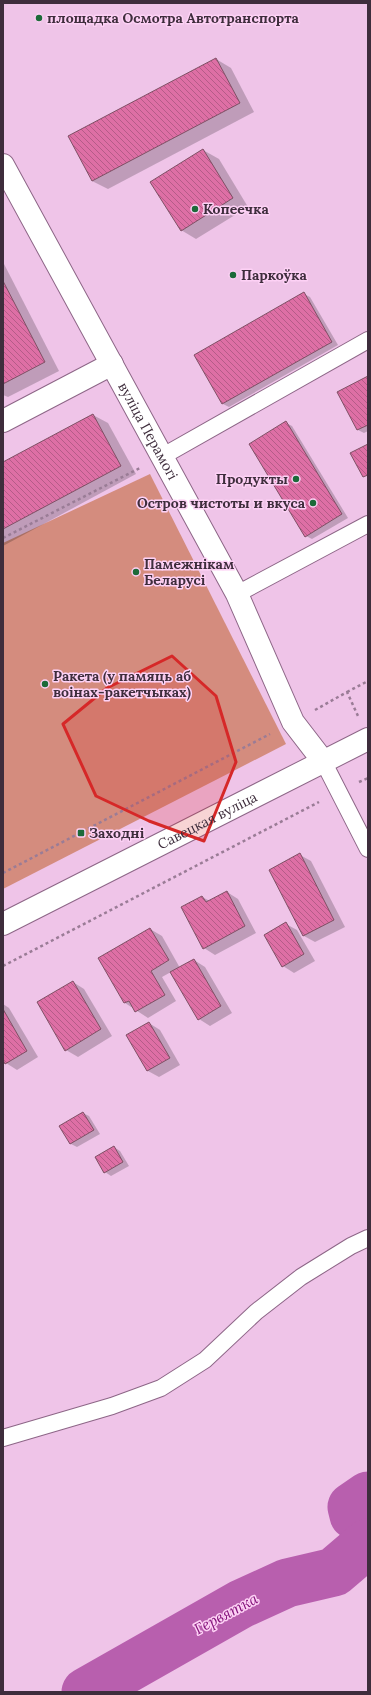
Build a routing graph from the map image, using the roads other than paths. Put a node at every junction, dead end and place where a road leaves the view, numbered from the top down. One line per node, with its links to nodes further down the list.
1 (3, 165): 3 (street, вуліца Перамогі)
2 (368, 340): 5 (lane)
3 (112, 364): 4 (street); 5 (street, вуліца Перамогі)
4 (3, 421)
5 (163, 456): 7 (street, вуліца Перамогі)
6 (368, 524): 7 (lane)
7 (237, 594): 9 (street, вуліца Перамогі)
8 (368, 738): 9 (street, Савецкая вуліца)
9 (323, 762): 10 (lane); 11 (street, Савецкая вуліца)
10 (368, 849)
11 (3, 924)
12 (368, 1238): 13 (lane)
13 (3, 1438)

